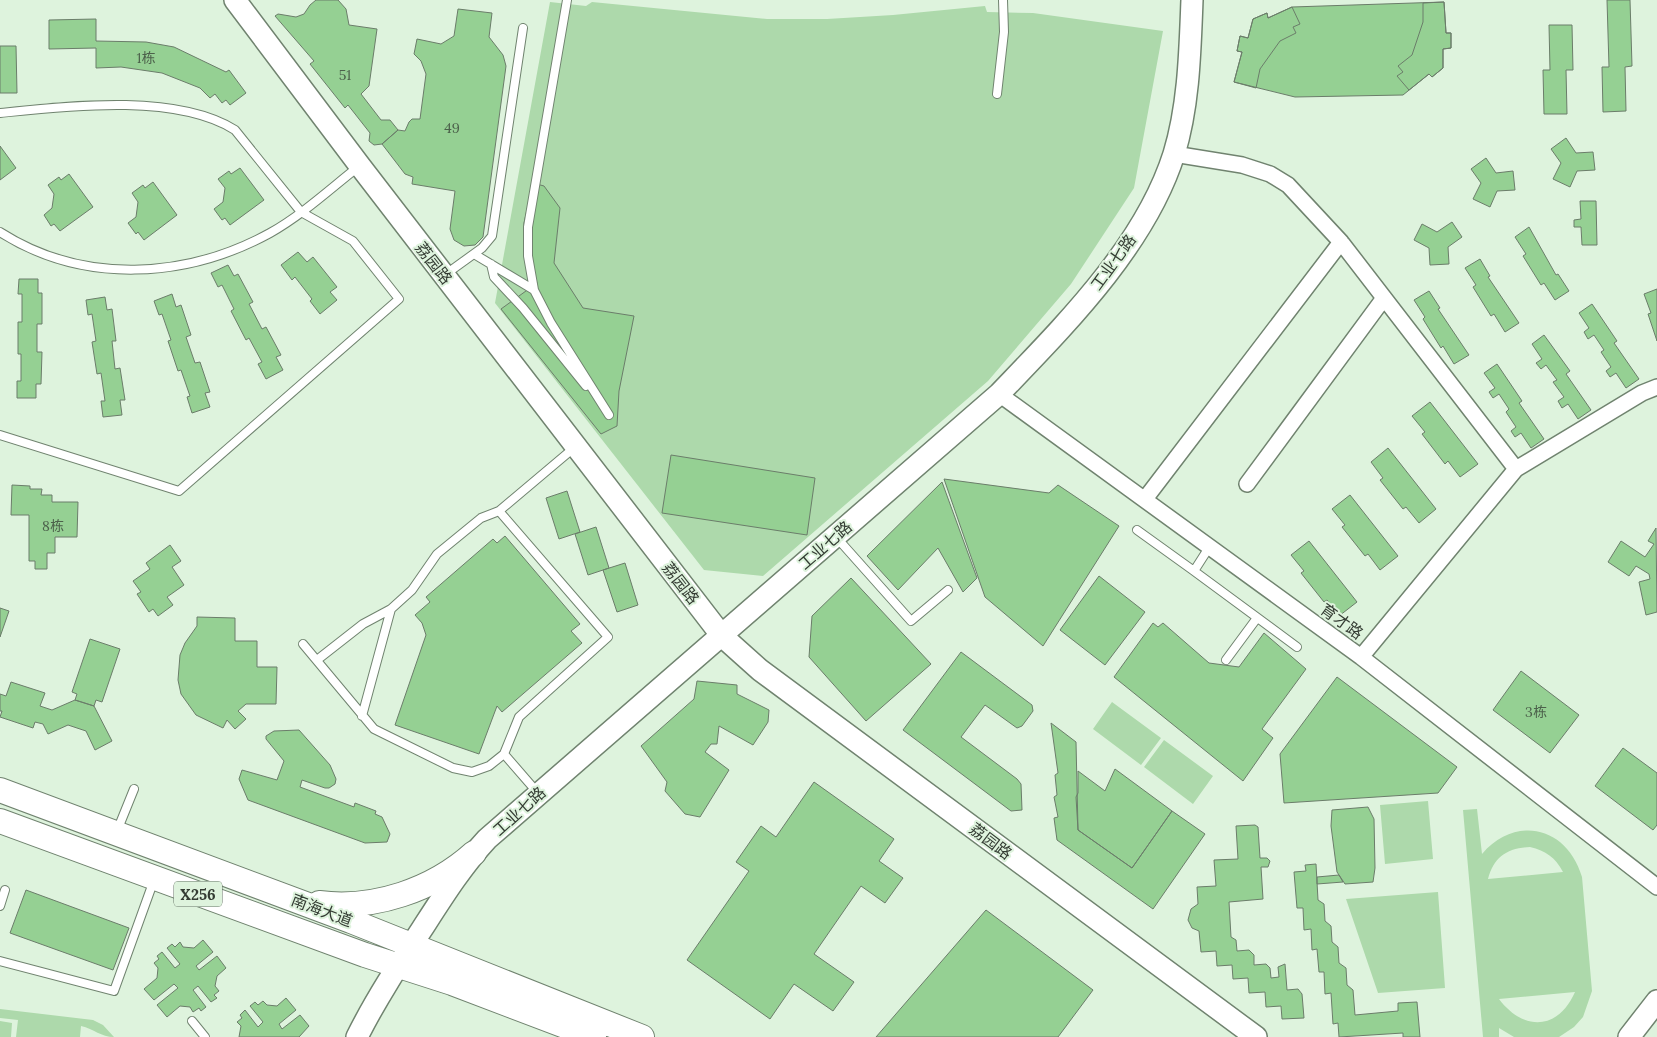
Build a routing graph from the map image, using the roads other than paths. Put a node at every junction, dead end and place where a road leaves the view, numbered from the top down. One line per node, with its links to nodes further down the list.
1 (235, 0): 9 (street, 荔园路)
2 (567, 0): 16 (lane)
3 (1003, 0): 6 (lane)
4 (1192, 0): 8 (street, 工业七路)
5 (523, 28): 13 (lane)
6 (996, 94)
7 (0, 113): 10 (lane)
8 (1174, 154): 12 (street); 20 (street, 工业七路)
9 (360, 166): 10 (lane); 15 (street, 荔园路)
10 (301, 212): 11 (lane); 22 (lane)
11 (0, 232)
12 (1341, 242): 17 (street); 26 (street)
13 (474, 254): 14 (lane); 15 (lane)
14 (491, 264): 16 (lane); 19 (lane)
15 (444, 275): 23 (street, 荔园路)
16 (534, 290): 21 (lane)
17 (1384, 298): 24 (street); 25 (street)
18 (1657, 387): 24 (street)
19 (593, 394)
20 (999, 394): 26 (street, 育才路); 29 (street, 工业七路)
21 (609, 415)
22 (0, 435)
23 (576, 447): 27 (lane); 35 (street, 荔园路)
24 (1516, 469): 38 (street)
25 (1247, 484)
26 (1145, 499): 30 (street, 育才路)
27 (499, 511): 33 (lane); 42 (lane)
28 (1137, 530): 31 (lane)
29 (835, 536): 32 (lane); 35 (street, 工业七路)
30 (1210, 546): 31 (lane); 38 (street, 育才路)
31 (1194, 571): 34 (lane)
32 (948, 590)
33 (392, 609): 39 (lane); 41 (lane)
34 (1257, 618): 37 (lane); 40 (lane)
35 (722, 636): 45 (street, 工业七路); 63 (street, 荔园路)
36 (304, 644): 39 (lane)
37 (1297, 647)
38 (1361, 657): 50 (street, 育才路)
39 (317, 660): 41 (lane)
40 (1226, 660)
41 (362, 716): 42 (lane)
42 (504, 754): 45 (lane)
43 (134, 789): 47 (lane)
44 (0, 790): 47 (main road, 南海大道 / X256)
45 (538, 793): 48 (street, 工业七路)
46 (0, 821): 49 (main road, 南海大道 / X256)
47 (116, 833): 52 (main road, 南海大道 / X256)
48 (474, 853): 52 (main road); 54 (street, 工业七路)
49 (155, 878): 55 (lane); 56 (main road, 南海大道 / X256)
50 (1657, 887)
51 (6, 890): 53 (lane)
52 (294, 900): 54 (main road, 南海大道 / X256)
53 (0, 906)
54 (411, 945): 56 (street, 工业七路); 62 (main road, 南海大道 / X256)
55 (0, 961)
56 (398, 966): 60 (street, 工业七路); 61 (main road, 南海大道 / X256)
57 (1657, 1001): 64 (street)
58 (192, 1021): 59 (lane)
59 (204, 1037)
60 (357, 1037)
61 (594, 1037)
62 (642, 1037)
63 (1256, 1037)
64 (1629, 1037)

